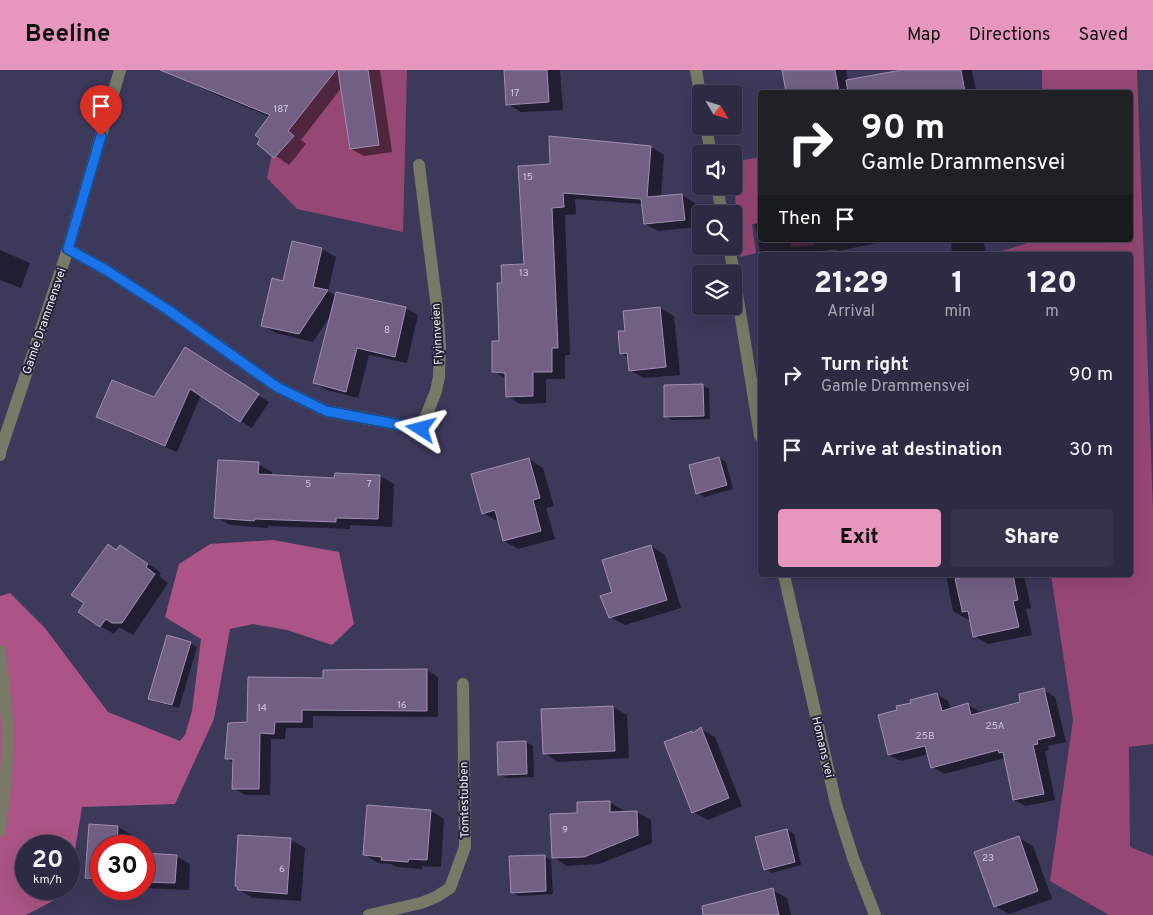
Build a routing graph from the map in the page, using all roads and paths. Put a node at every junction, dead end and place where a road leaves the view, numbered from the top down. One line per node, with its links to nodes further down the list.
1 (120, 70): 5 (street, Gamle Drammensvei)
2 (696, 70): 3 (street)
3 (698, 85)
4 (419, 165): 5 (street, Flyinnveien)
5 (68, 249): 8 (street, Gamle Drammensvei)
6 (741, 315): 7 (street)
7 (758, 424)
8 (0, 455)
9 (784, 577): 14 (street, Homans vei)
10 (0, 651): 12 (street)
11 (463, 684): 13 (street, Tomtestubben)
12 (0, 831)
13 (369, 915)
14 (875, 915)

